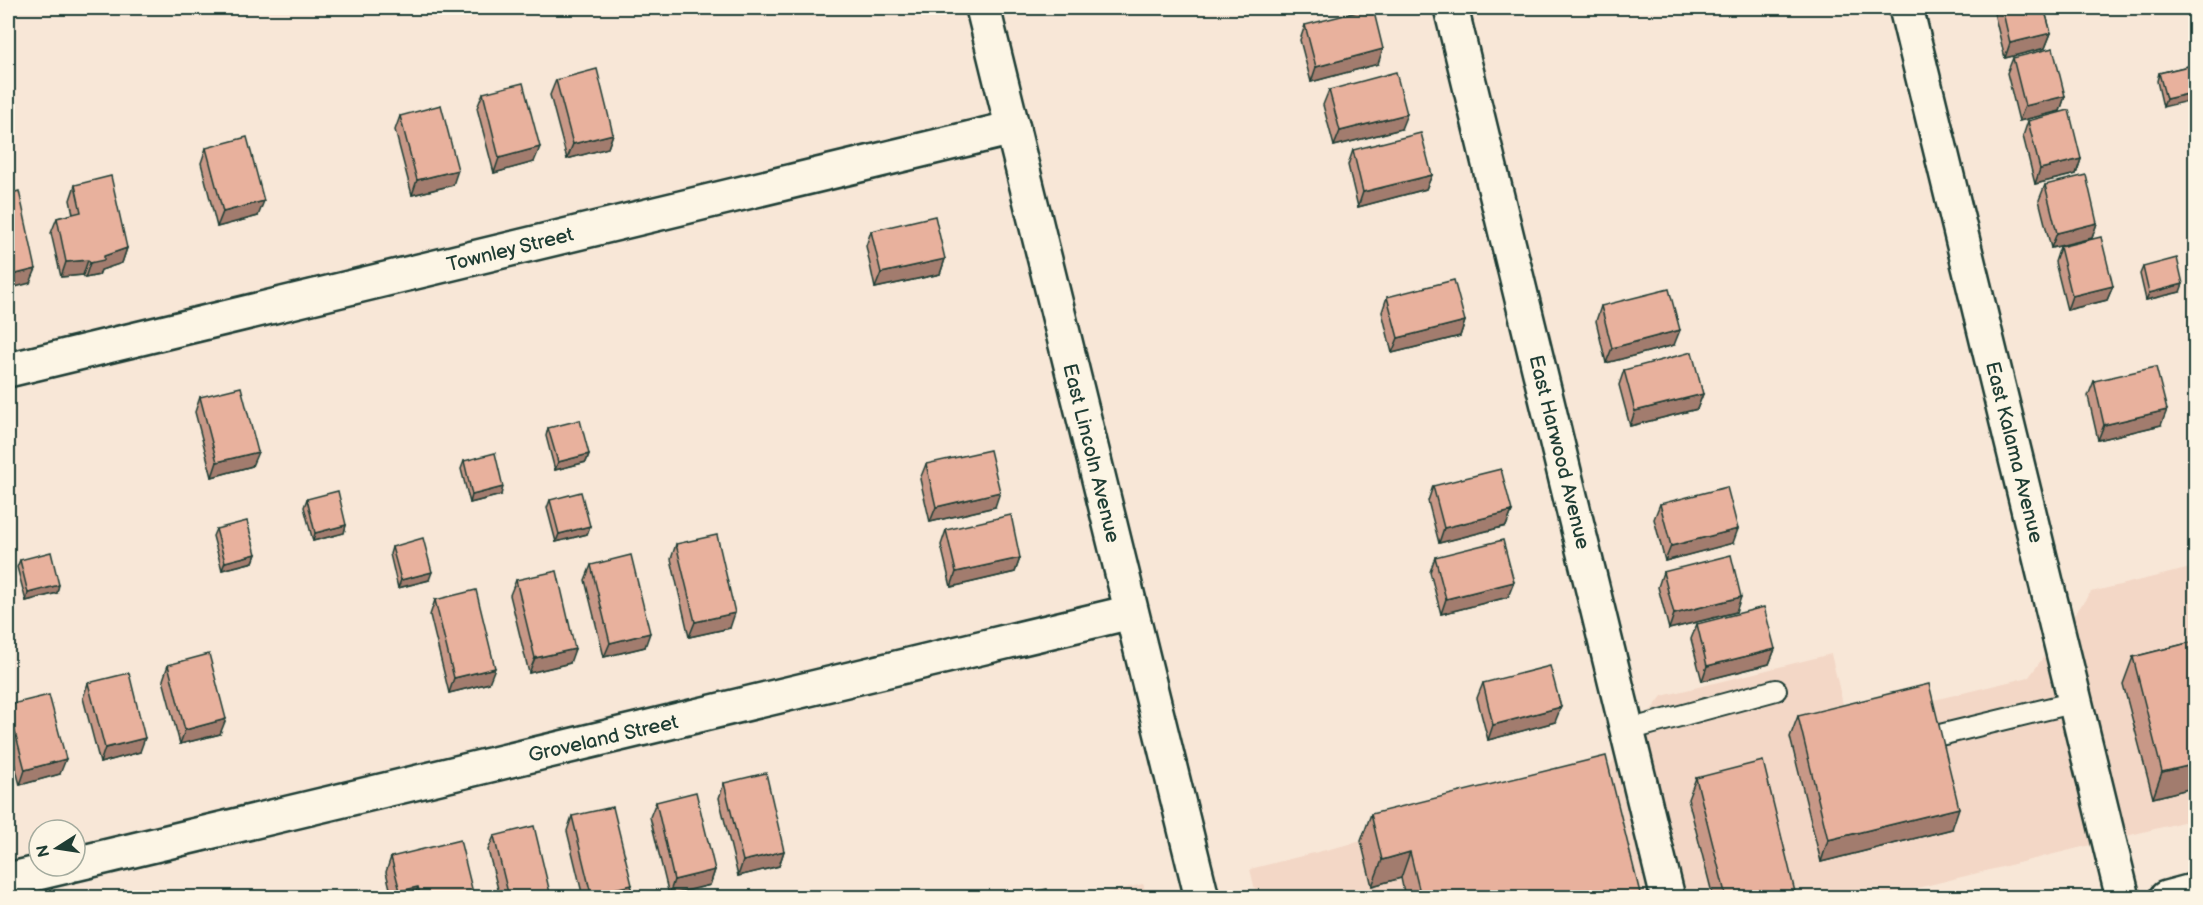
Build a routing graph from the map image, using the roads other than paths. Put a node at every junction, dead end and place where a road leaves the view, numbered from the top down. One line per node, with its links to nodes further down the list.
1 (983, 8): 4 (street, East Lincoln Avenue)
2 (1451, 8): 9 (street, East Harwood Avenue)
3 (1906, 8): 8 (street, East Kalama Avenue)
4 (1012, 128): 5 (street, Townley Street); 6 (street, East Lincoln Avenue)
5 (8, 370)
6 (1131, 612): 11 (street, Groveland Street); 15 (street, East Lincoln Avenue)
7 (1776, 690): 9 (lane)
8 (2076, 702): 10 (lane); 17 (street, East Kalama Avenue)
9 (1628, 729): 16 (street, East Harwood Avenue)
10 (1940, 735)
11 (87, 861)
12 (27, 876): 13 (street)
13 (8, 880)
14 (2196, 890): 18 (street)
15 (1202, 897)
16 (1668, 897)
17 (2123, 897)
18 (2166, 897)

